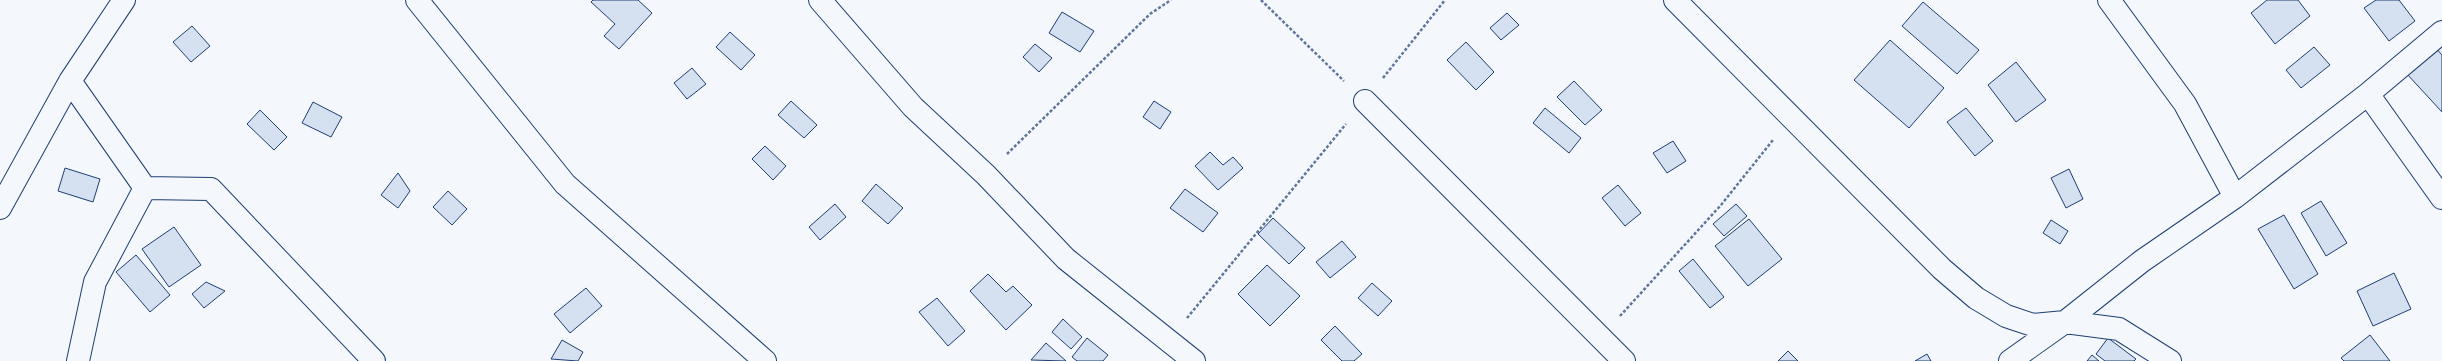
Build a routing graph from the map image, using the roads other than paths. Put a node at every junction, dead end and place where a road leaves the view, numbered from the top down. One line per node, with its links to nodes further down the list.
1 (124, 0): 7 (street)
2 (417, 0): 17 (street)
3 (820, 0): 18 (street)
4 (1675, 0): 14 (street)
5 (2109, 0): 11 (street)
6 (2442, 32): 8 (street)
7 (70, 81): 10 (street); 13 (street)
8 (2368, 94): 11 (street); 12 (street)
9 (1365, 101): 19 (street)
10 (145, 188): 15 (street); 16 (street)
11 (2235, 197): 14 (street)
12 (2442, 198)
13 (0, 208)
14 (2065, 322): 20 (street); 21 (street)
15 (78, 361)
16 (374, 361)
17 (765, 361)
18 (1194, 361)
19 (1624, 361)
20 (2010, 361)
21 (2170, 361)

